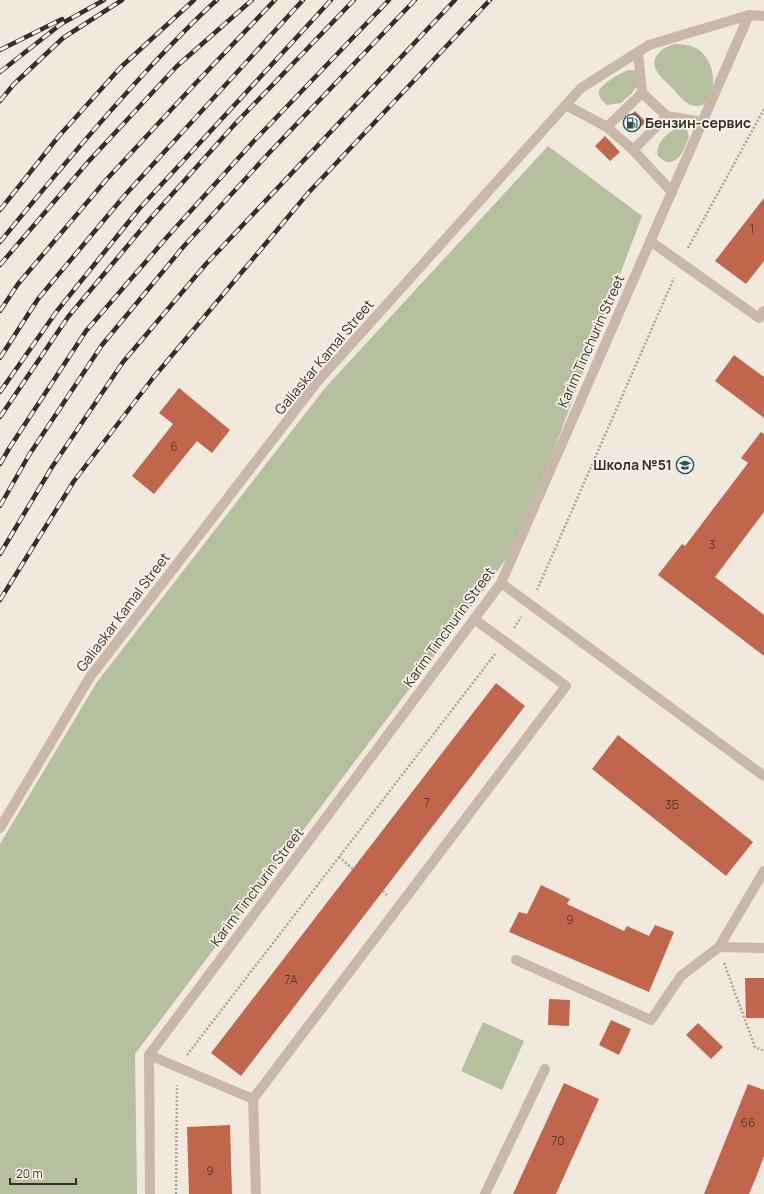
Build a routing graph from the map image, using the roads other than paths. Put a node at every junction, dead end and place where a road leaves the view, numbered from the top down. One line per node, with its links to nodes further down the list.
1 (749, 15): 2 (street, Galiaskar Kamal Street); 3 (street, Galiaskar Kamal Street); 7 (street, Karim Tinchurin Street)
2 (764, 16)
3 (638, 52): 4 (street); 5 (street, Galiaskar Kamal Street)
4 (642, 93): 6 (street); 8 (street)
5 (566, 105): 8 (street); 16 (street, Galiaskar Kamal Street)
6 (666, 116): 7 (street); 9 (street)
7 (702, 122): 10 (street, Karim Tinchurin Street)
8 (607, 127): 9 (street)
9 (633, 150): 10 (street)
10 (672, 192): 11 (street, Karim Tinchurin Street)
11 (650, 241): 12 (street); 13 (street, Karim Tinchurin Street)
12 (764, 311)
13 (501, 583): 14 (street, Karim Tinchurin Street); 15 (street)
14 (474, 619): 21 (street, Karim Tinchurin Street); 23 (street)
15 (764, 776)
16 (0, 828)
17 (764, 872): 18 (street)
18 (719, 947): 19 (street); 20 (street)
19 (764, 948)
20 (516, 960)
21 (149, 1055): 23 (street); 24 (street)
22 (545, 1069): 26 (street)
23 (253, 1099): 25 (street)
24 (150, 1194)
25 (256, 1194)
26 (485, 1194)

